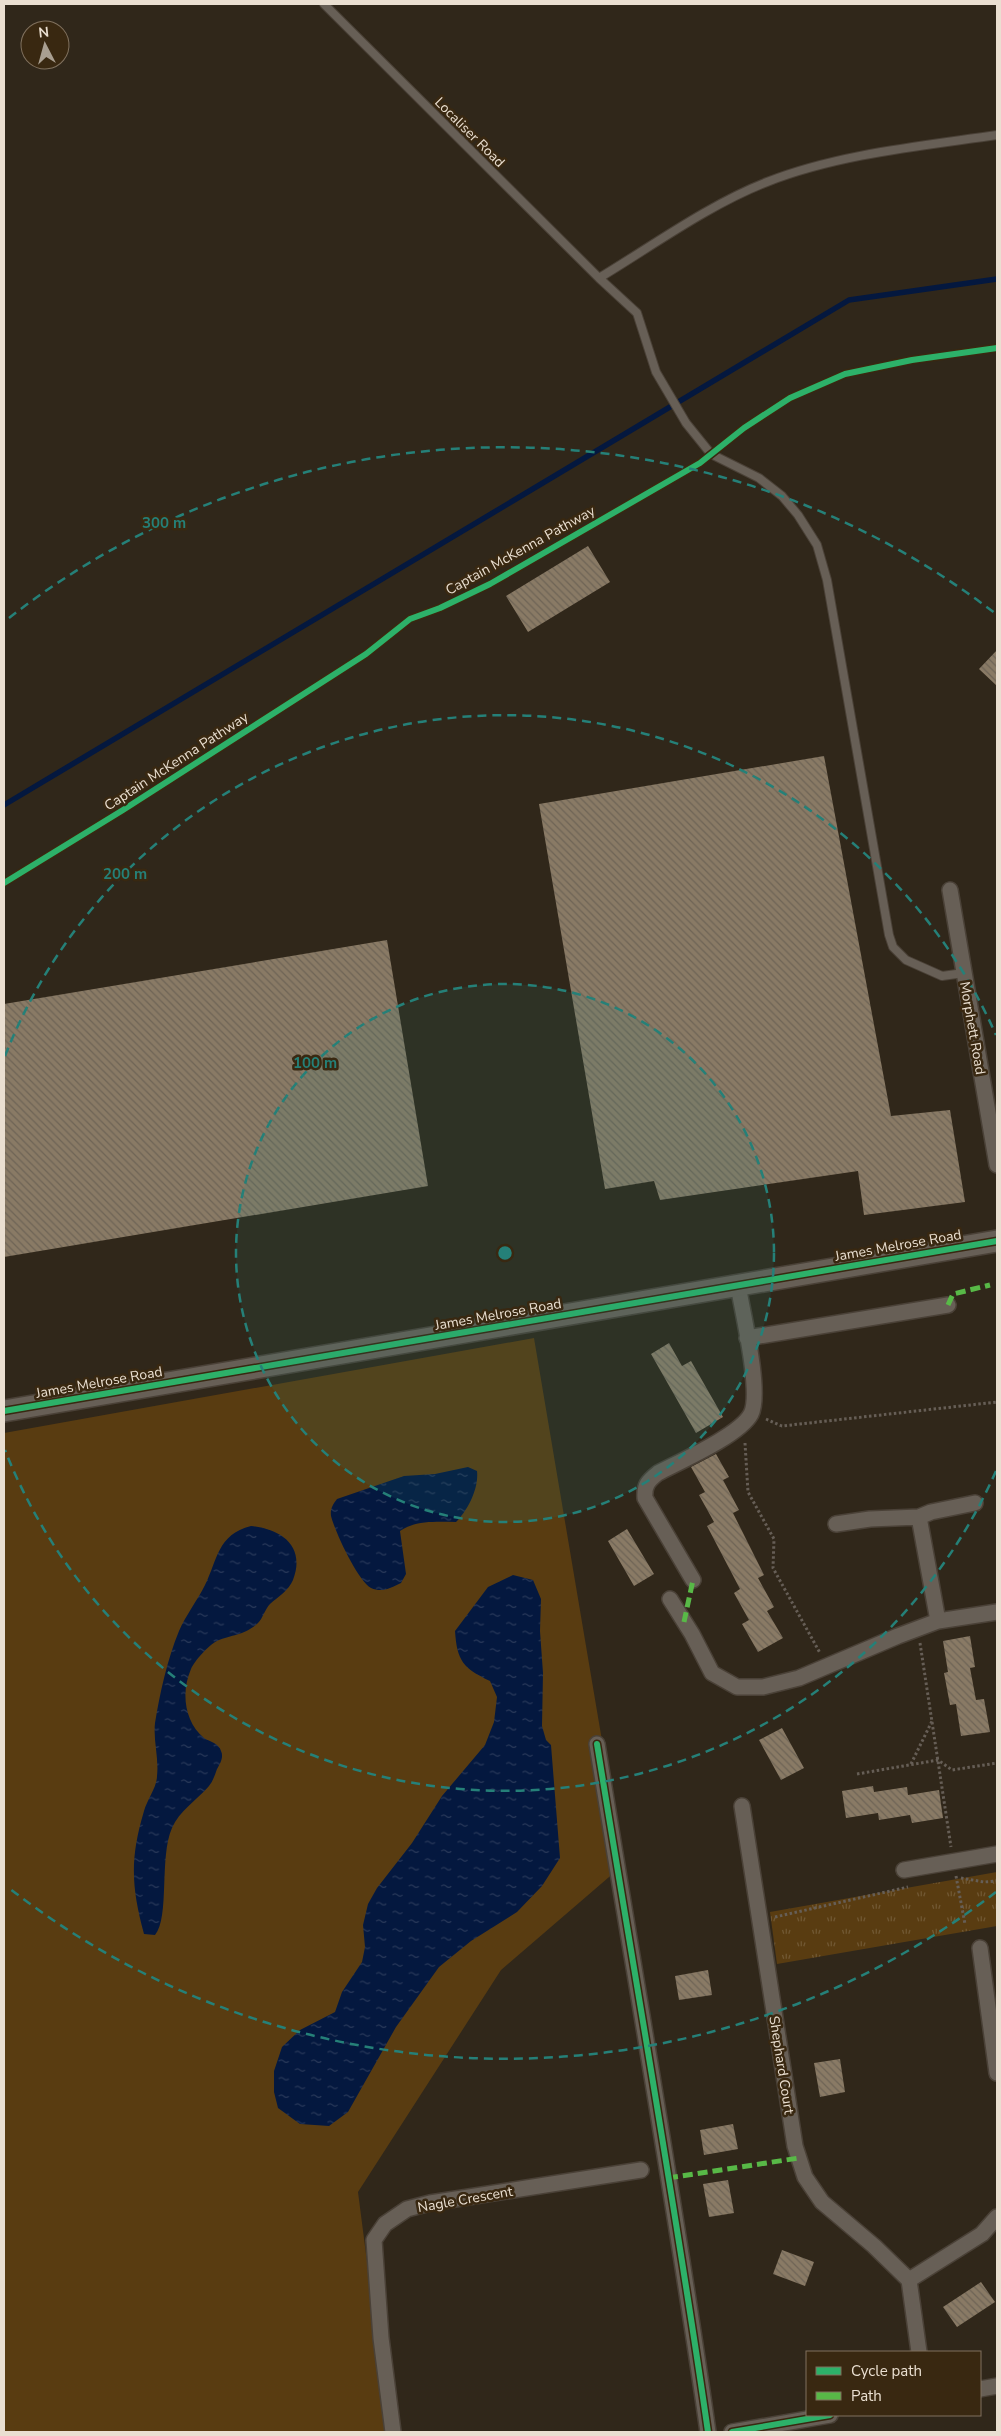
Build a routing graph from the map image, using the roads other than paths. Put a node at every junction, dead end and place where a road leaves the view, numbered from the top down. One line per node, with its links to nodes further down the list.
1 (324, 4): 3 (lane, Localiser Road)
2 (997, 135): 3 (lane)
3 (599, 278): 5 (lane, Localiser Road)
4 (950, 890): 5 (street, Morphett Road)
5 (964, 973): 6 (street, Morphett Road)
6 (997, 1165)
7 (997, 1240): 8 (street, James Melrose Road)
8 (738, 1285): 10 (street); 11 (street, James Melrose Road)
9 (948, 1305): 10 (street)
10 (747, 1338): 15 (street)
11 (4, 1411)
12 (975, 1503): 13 (street)
13 (919, 1516): 14 (street); 18 (street)
14 (836, 1524)
15 (693, 1580)
16 (670, 1599): 18 (street)
17 (997, 1612): 18 (street)
18 (938, 1621)
19 (596, 1744): 33 (street)
20 (742, 1806): 27 (street, Shephard Court)
21 (997, 1854): 22 (street)
22 (904, 1870)
23 (980, 1948): 24 (street)
24 (997, 2074)
25 (641, 2170): 32 (street, Nagle Crescent)
26 (997, 2217): 27 (street)
27 (909, 2280): 28 (street)
28 (919, 2351)
29 (997, 2386): 30 (street)
30 (981, 2389)
31 (824, 2416): 34 (street)
32 (393, 2432)
33 (708, 2432)
34 (732, 2432)

